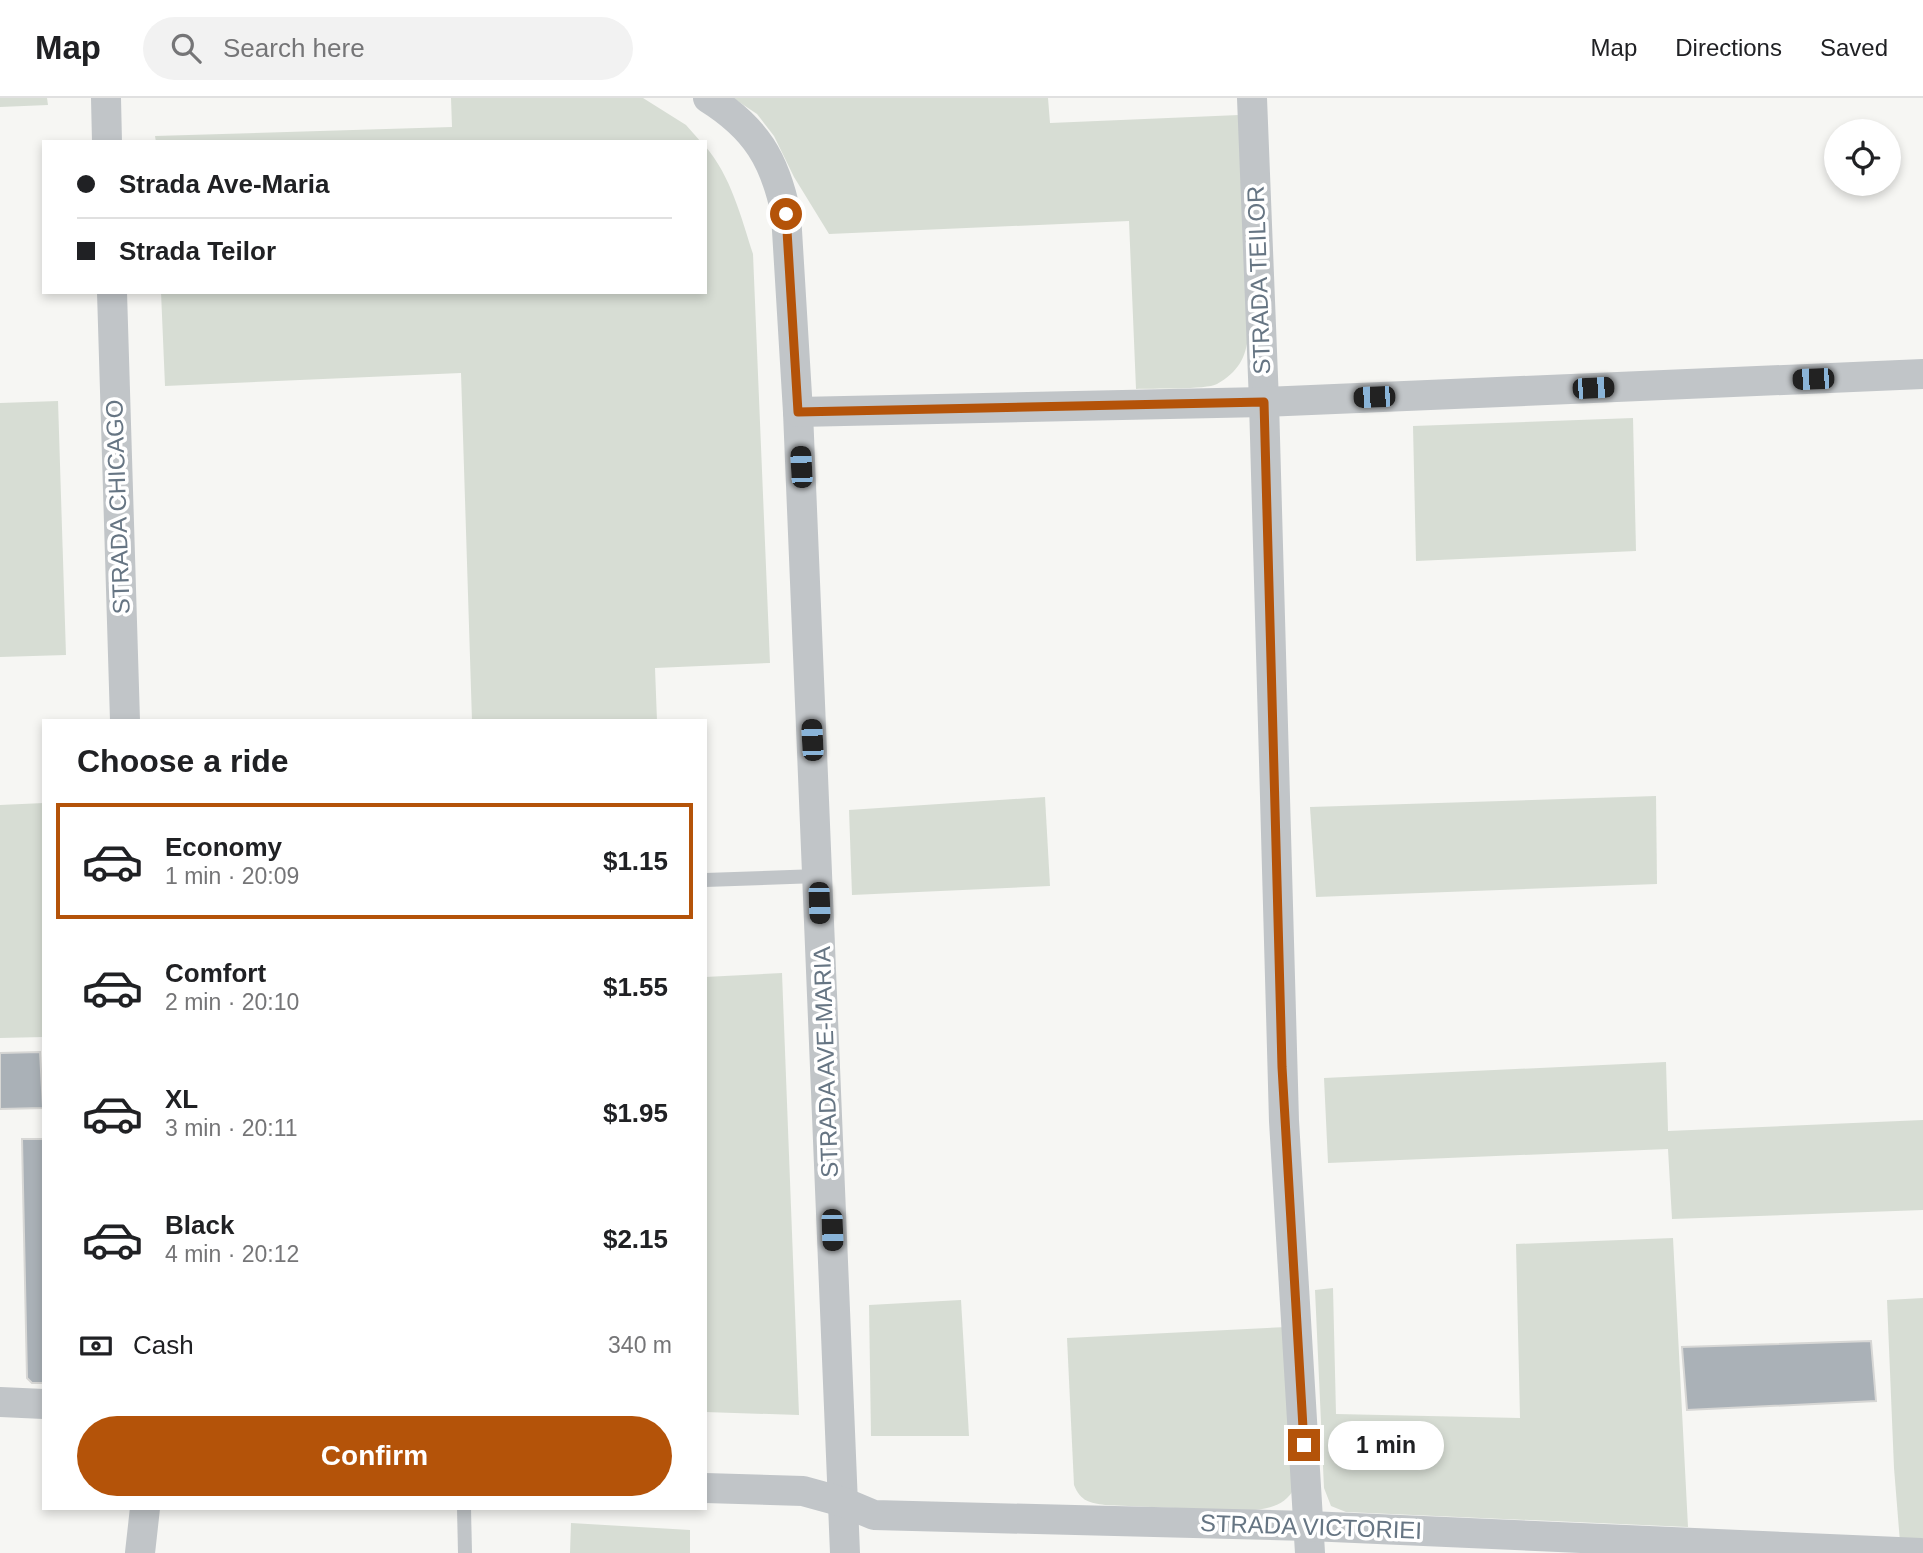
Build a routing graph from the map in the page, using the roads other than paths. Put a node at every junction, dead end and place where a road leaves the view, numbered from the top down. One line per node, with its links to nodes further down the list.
1 (106, 98): 4 (street)
2 (708, 98): 8 (street, STRADA AVE-MARIA)
3 (1252, 98): 7 (street, STRADA TEILOR)
4 (107, 140)
5 (112, 294): 9 (street, STRADA CHICAGO)
6 (1923, 374): 7 (street)
7 (1264, 402): 8 (street); 18 (street, STRADA TEILOR)
8 (798, 412): 10 (street, STRADA AVE-MARIA)
9 (125, 719)
10 (818, 876): 11 (lane); 15 (street, STRADA AVE-MARIA)
11 (707, 880)
12 (0, 1402): 13 (street)
13 (42, 1404)
14 (707, 1488): 15 (street, STRADA VICTORIEI)
15 (843, 1502): 18 (street, STRADA VICTORIEI); 21 (street, STRADA AVE-MARIA)
16 (145, 1510): 19 (street)
17 (464, 1510): 20 (lane)
18 (1310, 1539): 22 (street, STRADA VICTORIEI)
19 (140, 1553)
20 (465, 1553)
21 (845, 1553)
22 (1921, 1553)

